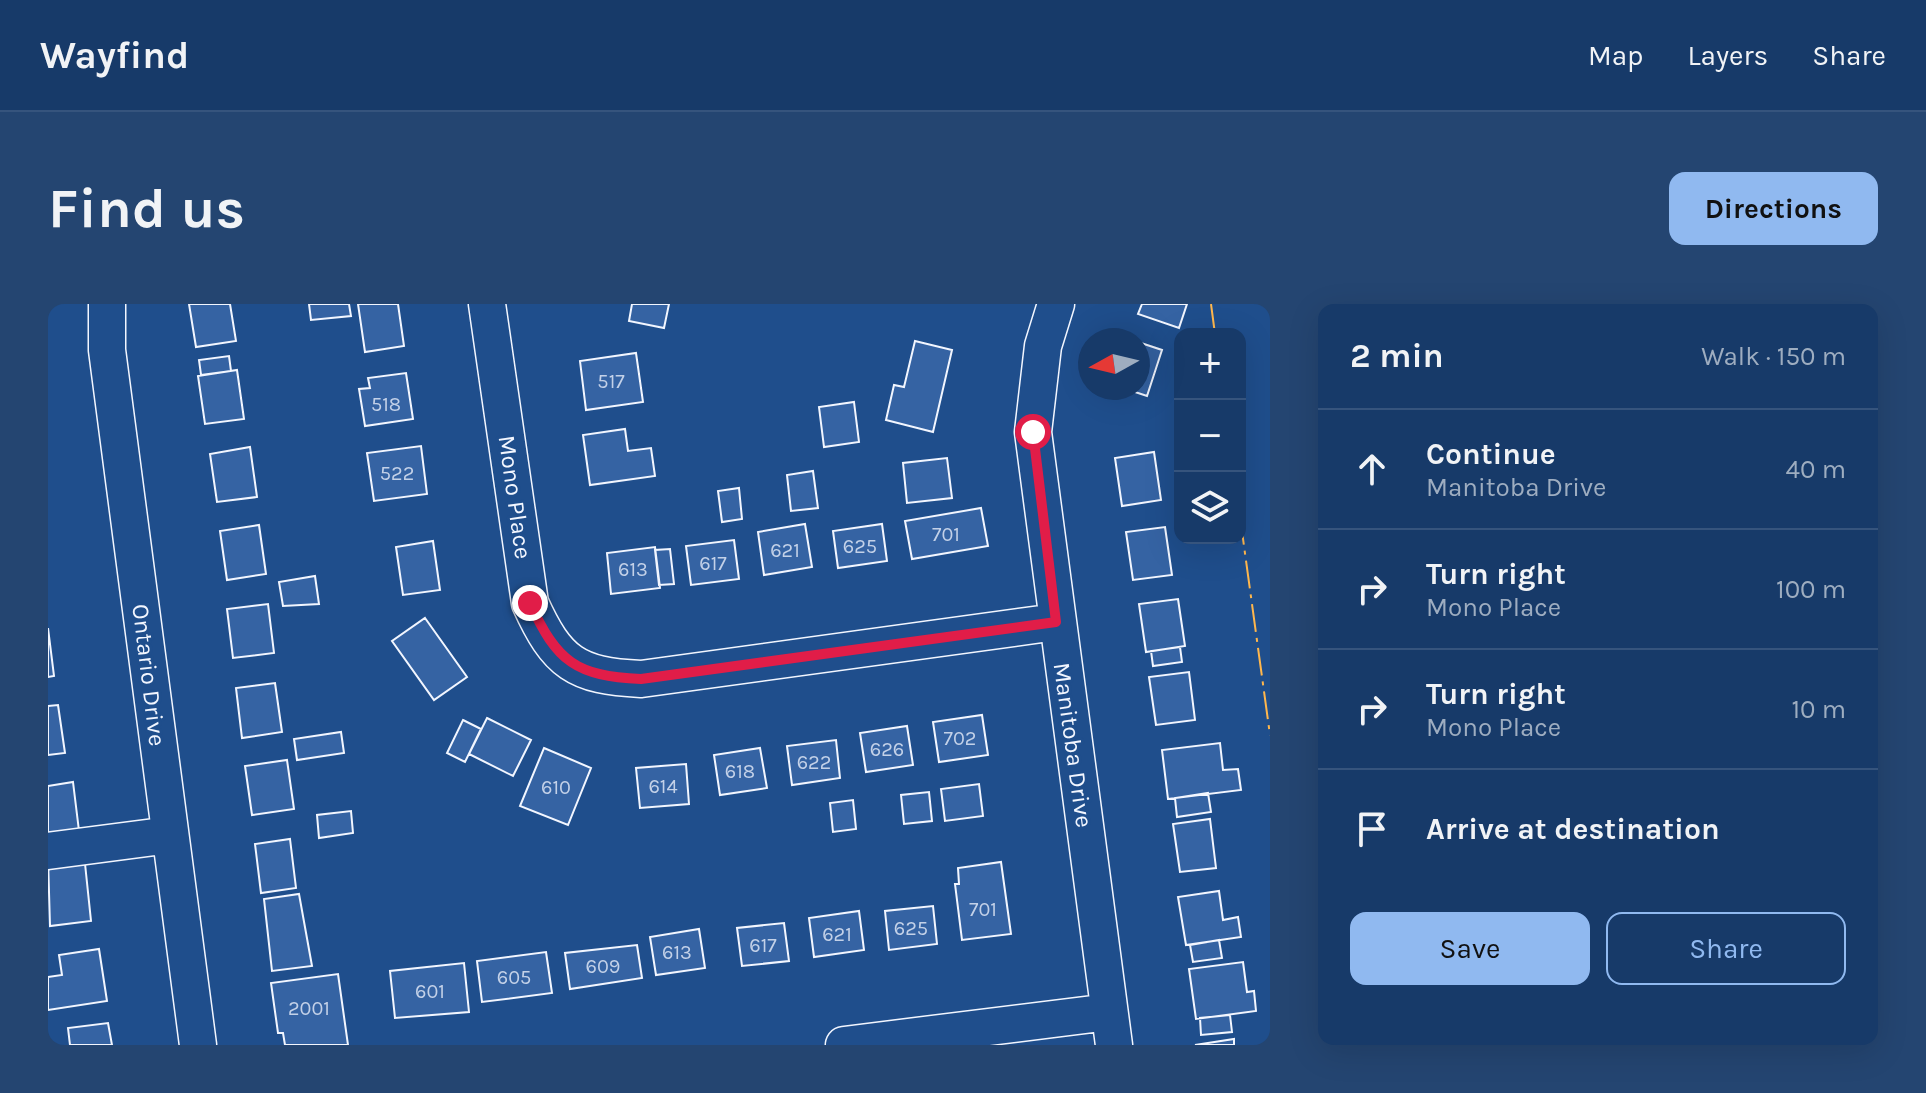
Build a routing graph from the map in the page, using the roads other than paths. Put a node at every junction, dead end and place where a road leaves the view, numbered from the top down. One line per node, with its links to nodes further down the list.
1 (107, 304): 5 (street, Ontario Drive)
2 (487, 304): 4 (street, Mono Place)
3 (1056, 304): 4 (street, Manitoba Drive)
4 (1056, 622): 7 (street, Manitoba Drive)
5 (170, 835): 6 (street); 8 (street, Ontario Drive)
6 (48, 851)
7 (1112, 1028): 9 (street)
8 (198, 1045)
9 (844, 1045)

